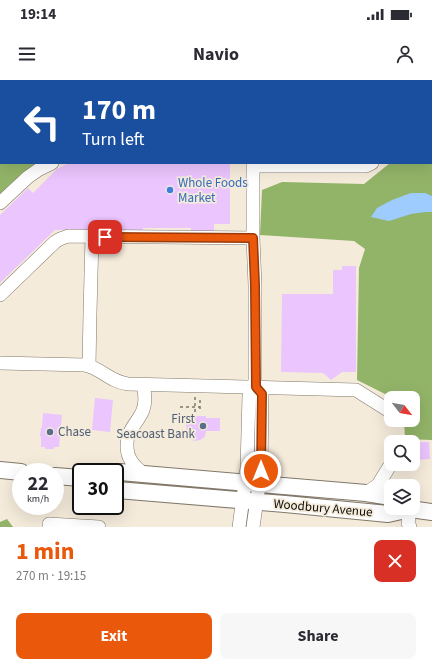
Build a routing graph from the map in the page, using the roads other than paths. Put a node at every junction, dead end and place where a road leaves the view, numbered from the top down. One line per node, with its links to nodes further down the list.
1 (50, 164): 5 (street)
2 (370, 164): 4 (street)
3 (253, 165): 4 (street); 7 (street)
4 (287, 165)
5 (0, 204)
6 (92, 237): 7 (street); 8 (street); 10 (street)
7 (253, 238): 12 (street)
8 (0, 295)
9 (0, 363): 10 (street)
10 (89, 366): 11 (street)
11 (143, 385): 12 (street); 17 (street)
12 (256, 387): 13 (street); 19 (street)
13 (384, 408)
14 (0, 470): 15 (main road)
15 (12, 471)
16 (124, 472): 17 (main road, Woodbury Avenue)
17 (144, 474): 19 (main road, Woodbury Avenue)
18 (389, 479): 21 (street)
19 (252, 483): 21 (main road, Woodbury Avenue); 23 (street)
20 (124, 491): 23 (main road, Woodbury Avenue)
21 (366, 493): 22 (main road, Woodbury Avenue)
22 (384, 496)
23 (249, 502): 26 (main road, Woodbury Avenue); 30 (street); 31 (street)
24 (420, 510): 25 (main road, Woodbury Avenue)
25 (432, 512)
26 (384, 514)
27 (409, 515): 32 (street)
28 (49, 527): 29 (street)
29 (99, 527)
30 (239, 527)
31 (253, 527)
32 (410, 527)

